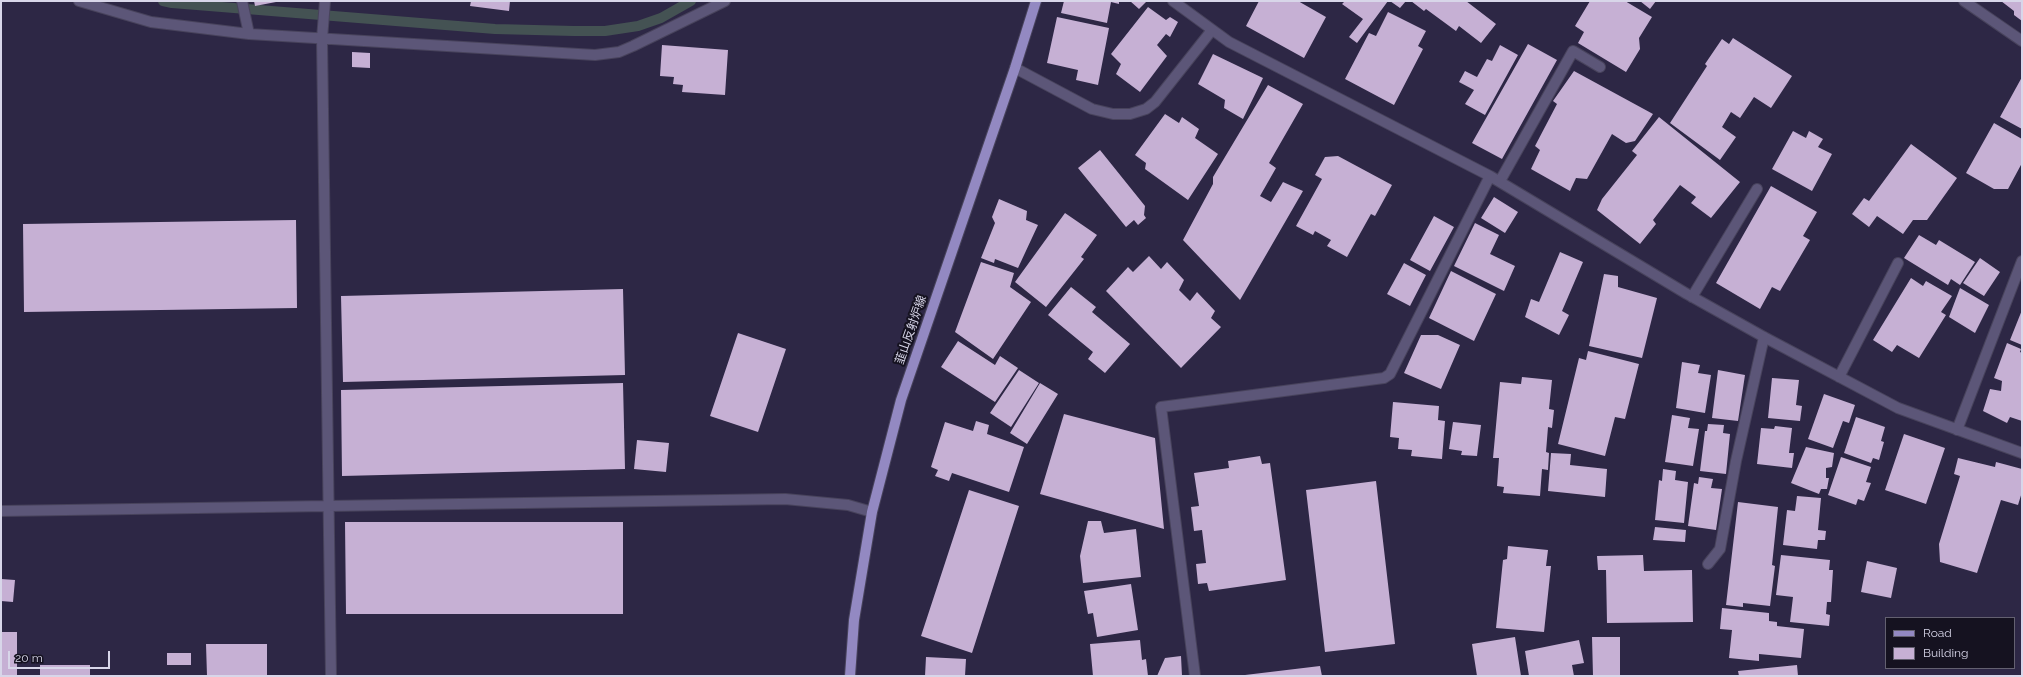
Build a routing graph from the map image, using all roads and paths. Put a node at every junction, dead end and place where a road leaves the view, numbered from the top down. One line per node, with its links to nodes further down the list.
1 (79, 1): 8 (street)
2 (242, 1): 8 (street)
3 (725, 1): 10 (street)
4 (1036, 1): 13 (main road, 韮山反射炉線)
5 (1174, 1): 9 (street)
6 (1964, 1): 11 (street)
7 (325, 4): 10 (street)
8 (248, 30): 10 (street)
9 (1212, 30): 13 (street); 14 (street)
10 (322, 34): 24 (street)
11 (2022, 41)
12 (1600, 67): 15 (street)
13 (1015, 68): 26 (main road, 韮山反射炉線)
14 (1490, 176): 15 (street); 30 (street)
15 (1500, 181): 19 (street)
16 (1757, 189): 19 (street)
17 (2022, 261): 22 (street)
18 (1898, 263): 21 (street)
19 (1692, 297): 20 (street)
20 (1764, 337): 21 (street); 27 (street)
21 (1839, 377): 22 (street)
22 (1957, 430): 23 (street)
23 (2022, 453)
24 (328, 504): 25 (street); 26 (street); 28 (street)
25 (1, 510)
26 (872, 512): 29 (main road, 韮山反射炉線)
27 (1708, 564)
28 (331, 676)
29 (850, 676)
30 (1195, 676)

